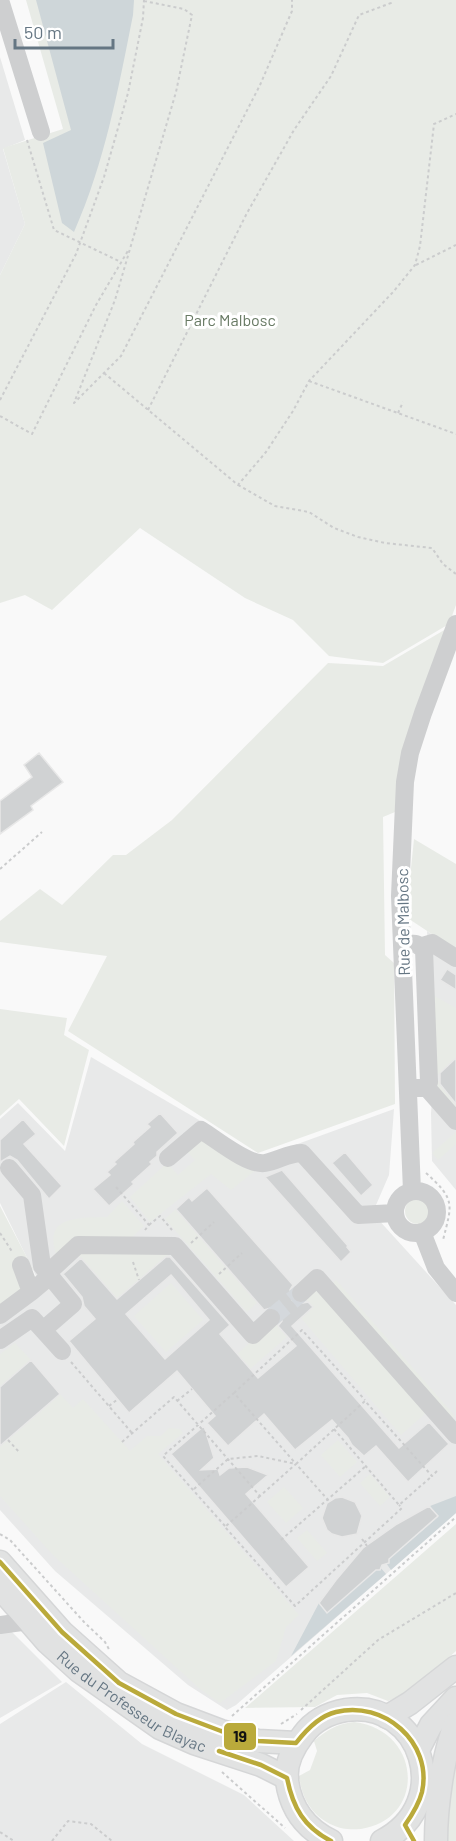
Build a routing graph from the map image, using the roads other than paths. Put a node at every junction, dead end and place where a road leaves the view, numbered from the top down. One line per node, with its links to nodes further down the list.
1 (0, 0): 2 (street)
2 (34, 135)
3 (456, 624): 4 (street, Rue de Malbosc)
4 (403, 944): 5 (street); 7 (street, Rue de Malbosc)
5 (422, 946): 6 (street); 8 (street)
6 (456, 958)
7 (408, 1088): 8 (street); 12 (street, Rue de Malbosc)
8 (427, 1088): 9 (street)
9 (456, 1121)
10 (168, 1158): 13 (street)
11 (9, 1168): 16 (street)
12 (412, 1191): 13 (street); 14 (street)
13 (395, 1213): 14 (street)
14 (422, 1232): 17 (street)
15 (21, 1265): 19 (street)
16 (50, 1276): 19 (street); 21 (street); 22 (street)
17 (455, 1292)
18 (301, 1293): 25 (street)
19 (25, 1296): 20 (street); 22 (street)
20 (0, 1315)
21 (271, 1318)
22 (37, 1324): 23 (street); 24 (street)
23 (0, 1340)
24 (62, 1351)
25 (456, 1435)
26 (0, 1562): 34 (main road, Rue du Professeur Blayac)
27 (0, 1588): 28 (main road, Rue du Professeur Blayac)
28 (29, 1621): 29 (street); 36 (main road, Rue du Professeur Blayac)
29 (0, 1625)
30 (456, 1667): 32 (main road)
31 (456, 1698): 35 (main road)
32 (387, 1717): 34 (main road); 35 (main road)
33 (456, 1723): 40 (main road)
34 (296, 1743): 36 (main road)
35 (418, 1750): 37 (main road)
36 (287, 1778): 38 (main road)
37 (409, 1833): 39 (main road)
38 (331, 1841)
39 (382, 1841)
40 (436, 1841)

